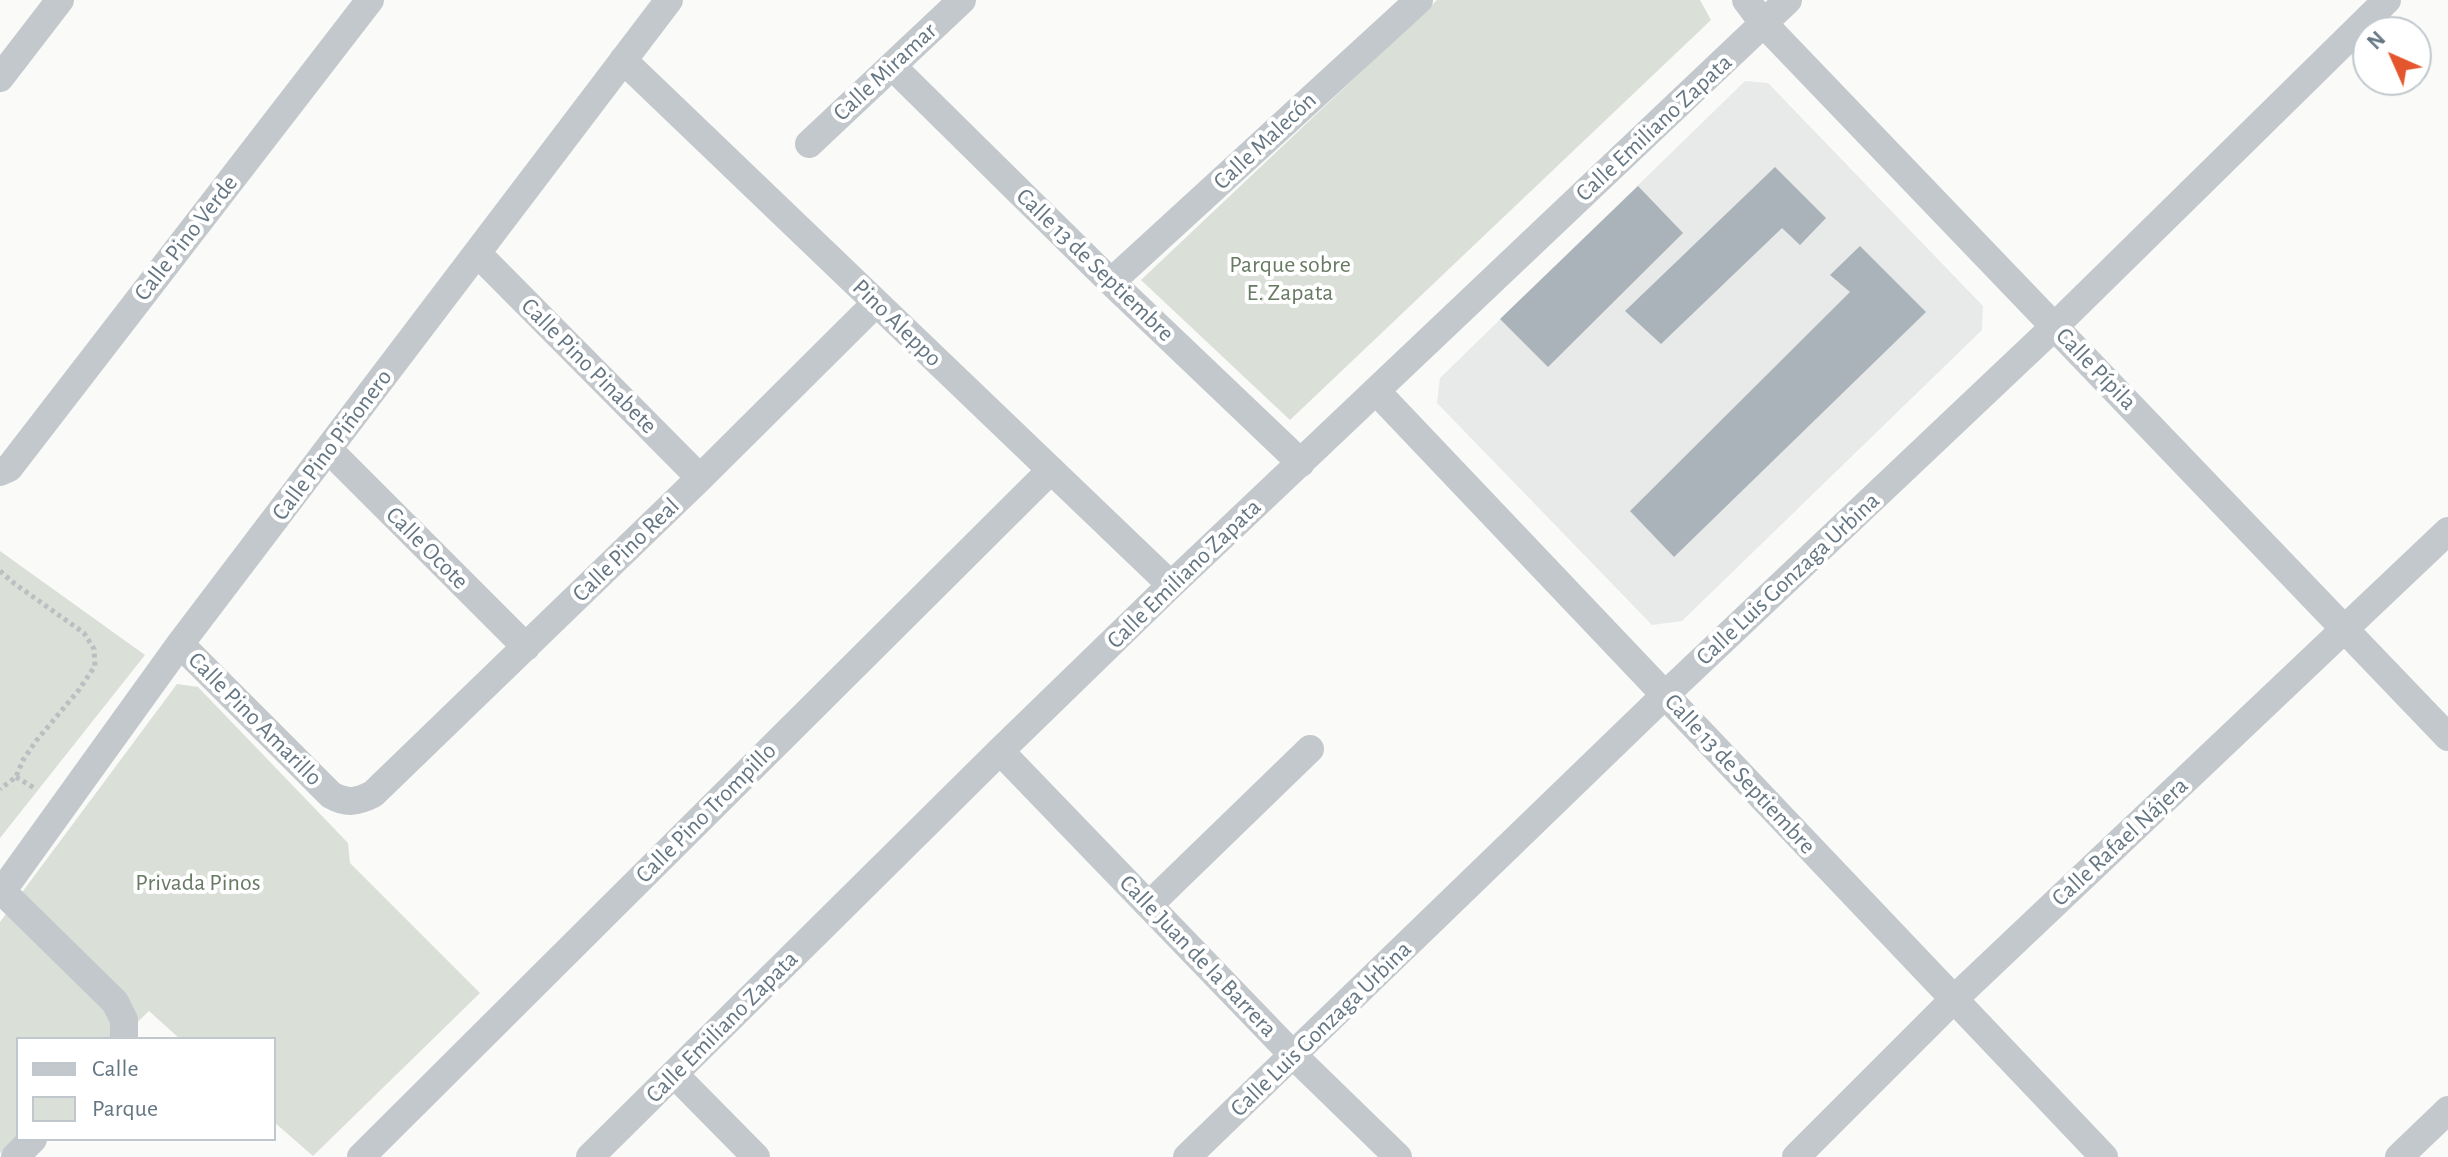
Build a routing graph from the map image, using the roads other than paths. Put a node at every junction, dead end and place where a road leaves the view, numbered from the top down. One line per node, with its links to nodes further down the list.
1 (60, 0): 12 (street)
2 (370, 0): 22 (street, Calle Pino Verde)
3 (669, 0): 10 (street, Calle Pino Piñonero)
4 (962, 0): 11 (street, Calle Miramar)
5 (1419, 0): 15 (street, Calle Malecón)
6 (1746, 0): 9 (street, Calle Pípila)
7 (1788, 0): 9 (street, Calle Emiliano Zapata)
8 (2387, 0): 17 (street, Calle Luis Gonzaga Urbina)
9 (1764, 24): 17 (street, Calle Pípila); 18 (street, Calle Emiliano Zapata)
10 (623, 60): 14 (street, Calle Pino Piñonero); 16 (street, Pino Aleppo)
11 (892, 66): 13 (street, Calle Miramar); 15 (street, Calle 13 de Septiembre)
12 (0, 78)
13 (809, 144)
14 (478, 254): 19 (street, Calle Pino Piñonero); 23 (street, Calle Pino Pinabete)
15 (1111, 282): 20 (street, Calle 13 de Septiembre)
16 (876, 303): 21 (street, Pino Aleppo); 23 (street, Calle Pino Real)
17 (2055, 326): 26 (street, Calle Pípila); 29 (street, Calle Luis Gonzaga Urbina)
18 (1376, 391): 20 (street, Calle Emiliano Zapata); 29 (street, Calle 13 de Septiembre)
19 (329, 450): 27 (street, Calle Pino Piñonero); 28 (street, Calle Ocote)
20 (1301, 463): 25 (street, Calle Emiliano Zapata)
21 (1051, 470): 25 (street, Pino Aleppo); 43 (street, Calle Pino Trompillo)
22 (0, 472)
23 (700, 478): 28 (street, Calle Pino Real)
24 (2448, 531): 26 (street, Calle Rafael Nájera)
25 (1171, 585): 32 (street, Calle Emiliano Zapata)
26 (2345, 630): 30 (street, Calle Pípila); 36 (street, Calle Rafael Nájera)
27 (180, 644): 33 (street, Calle Pino Amarillo); 34 (street, Calle Pino Piñonero)
28 (526, 647): 33 (street, Calle Pino Real)
29 (1665, 695): 36 (street, Calle 13 de Septiembre); 38 (street, Calle Luis Gonzaga Urbina)
30 (2448, 737)
31 (1310, 749): 35 (street)
32 (1000, 751): 35 (street, Calle Juan de la Barrera); 39 (street, Calle Emiliano Zapata)
33 (373, 794)
34 (1, 892): 37 (street)
35 (1149, 905): 38 (street, Calle Juan de la Barrera)
36 (1953, 1000): 48 (street, Calle Rafael Nájera); 49 (street, Calle 13 de Septiembre)
37 (124, 1037)
38 (1294, 1056): 46 (street, Calle Luis Gonzaga Urbina); 47 (street, Calle Juan de la Barrera)
39 (674, 1074): 44 (street, Calle Emiliano Zapata); 45 (street)
40 (2448, 1110): 50 (street)
41 (31, 1141): 42 (street)
42 (15, 1157)
43 (361, 1157)
44 (590, 1157)
45 (756, 1157)
46 (1187, 1157)
47 (1398, 1157)
48 (1796, 1157)
49 (2104, 1157)
50 (2399, 1157)

